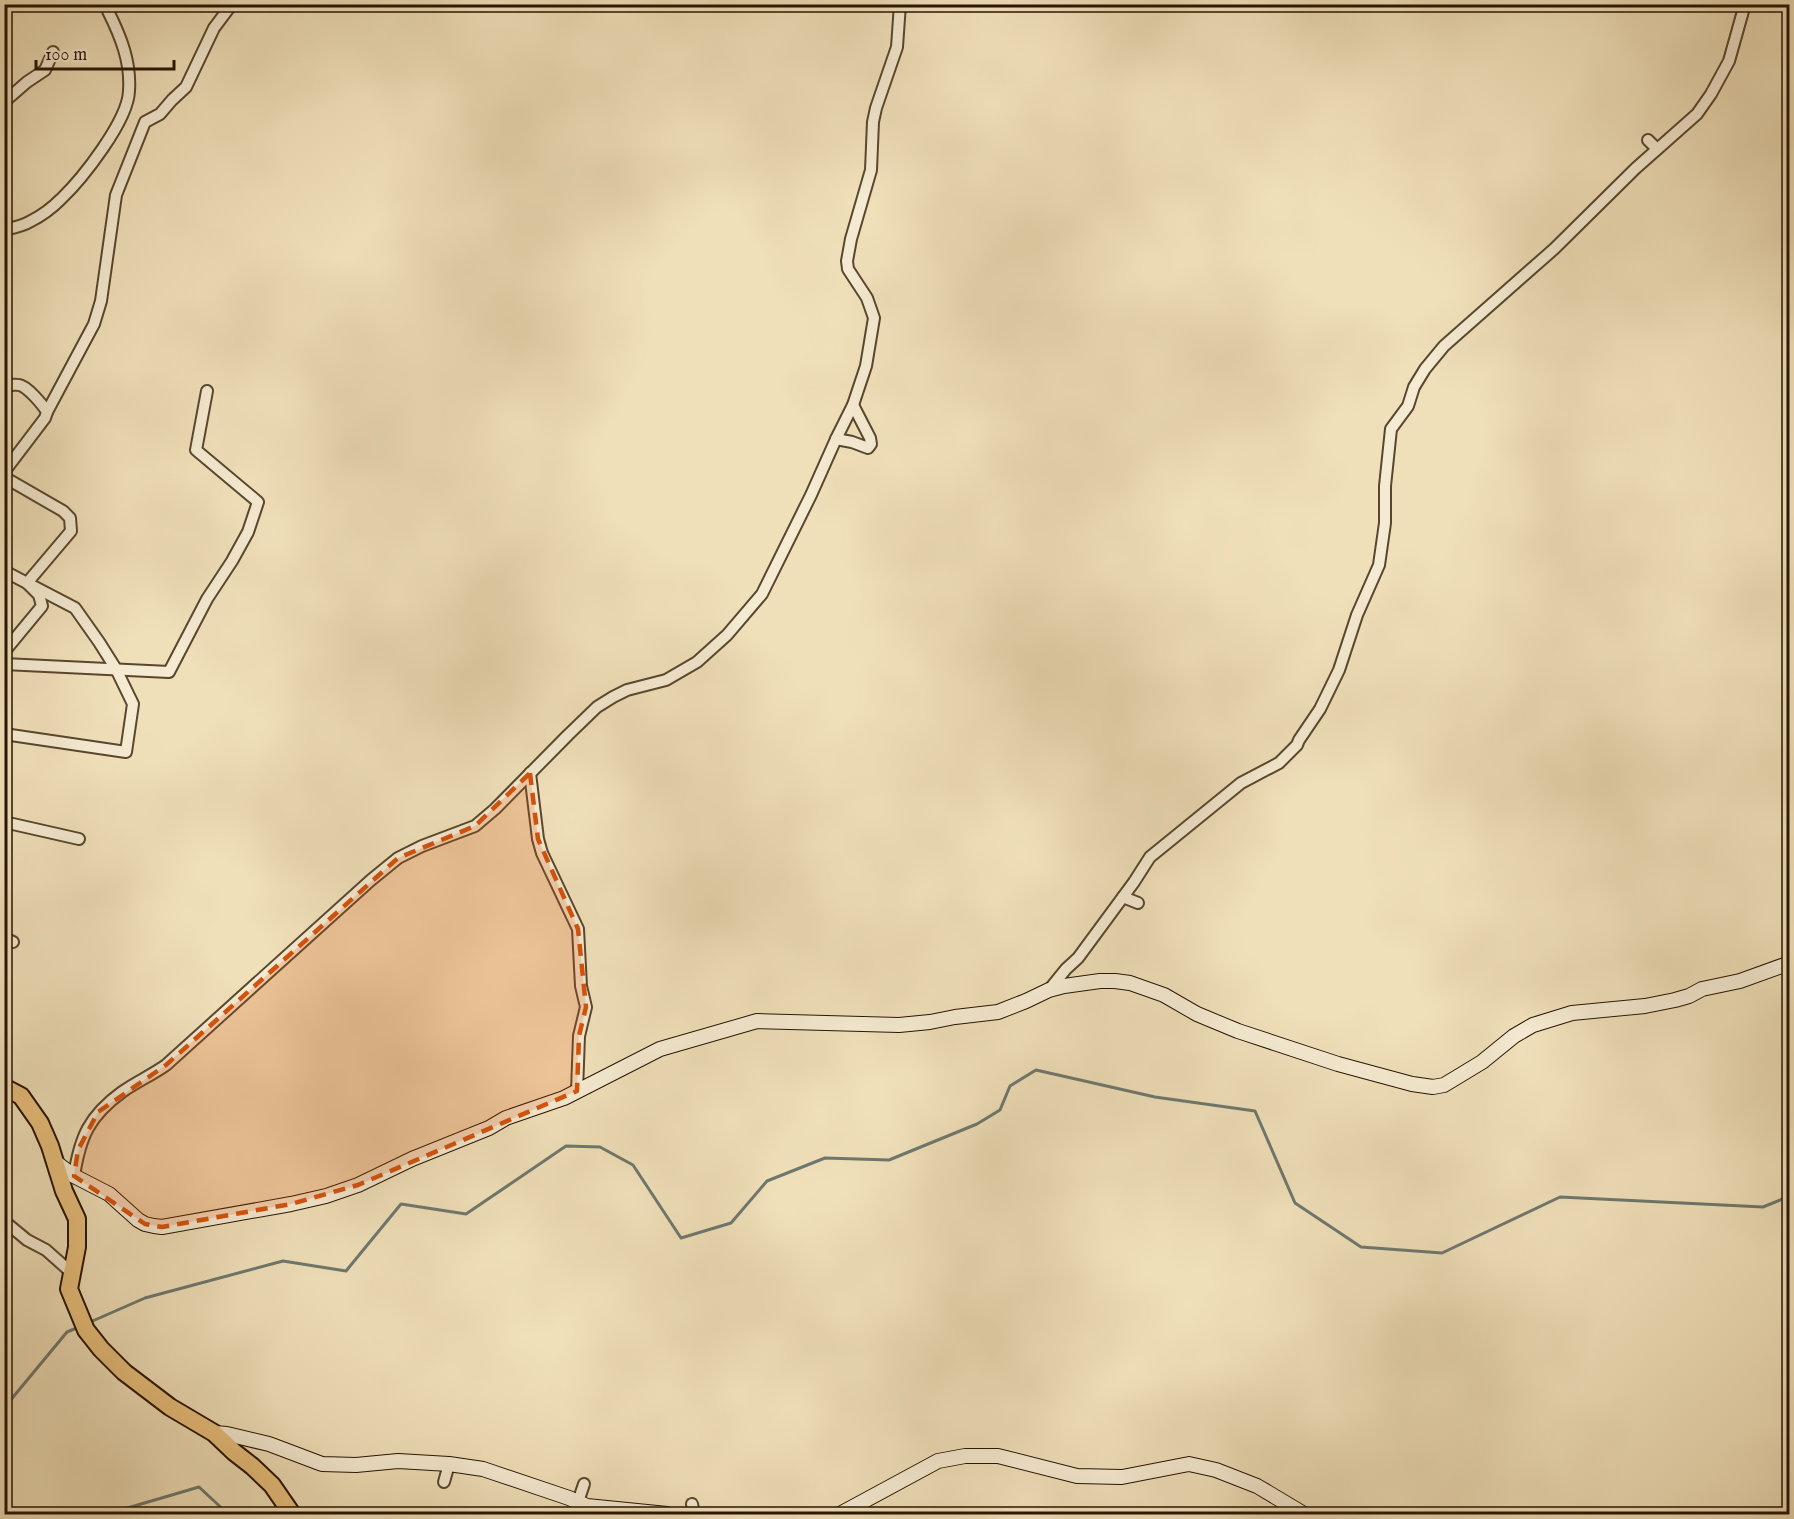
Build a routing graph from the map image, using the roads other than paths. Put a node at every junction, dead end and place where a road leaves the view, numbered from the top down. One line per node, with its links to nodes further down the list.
1 (108, 4): 9 (street)
2 (232, 4): 13 (street)
3 (900, 4): 12 (street)
4 (1745, 4): 8 (street)
5 (53, 52): 6 (street)
6 (4, 102)
7 (1648, 140): 8 (street)
8 (1657, 149): 26 (street)
9 (4, 230)
10 (4, 386): 13 (street)
11 (207, 391): 21 (street)
12 (853, 405): 14 (street); 14 (street)
13 (47, 412): 15 (street)
14 (836, 439): 23 (street)
15 (4, 472)
16 (4, 477): 18 (street)
17 (4, 571): 18 (street)
18 (27, 583): 19 (street); 21 (street)
19 (4, 652)
20 (4, 664): 21 (street)
21 (116, 669): 22 (street)
22 (4, 734)
23 (530, 773): 31 (street); 33 (street)
24 (4, 822): 25 (street)
25 (79, 839)
26 (1123, 897): 27 (street); 29 (street)
27 (1138, 903)
28 (1790, 963): 29 (street)
29 (1049, 990): 31 (street)
30 (4, 1087): 32 (main road)
31 (577, 1090): 33 (street)
32 (55, 1162): 33 (street); 35 (main road)
33 (74, 1176)
34 (4, 1221): 35 (street)
35 (73, 1274): 36 (main road)
36 (214, 1432): 37 (street); 41 (main road)
37 (449, 1464): 38 (street); 40 (street)
38 (444, 1482)
39 (584, 1484): 40 (street)
40 (578, 1502): 42 (street)
41 (292, 1515)
42 (667, 1515)
43 (840, 1515): 44 (street)
44 (1304, 1515)

